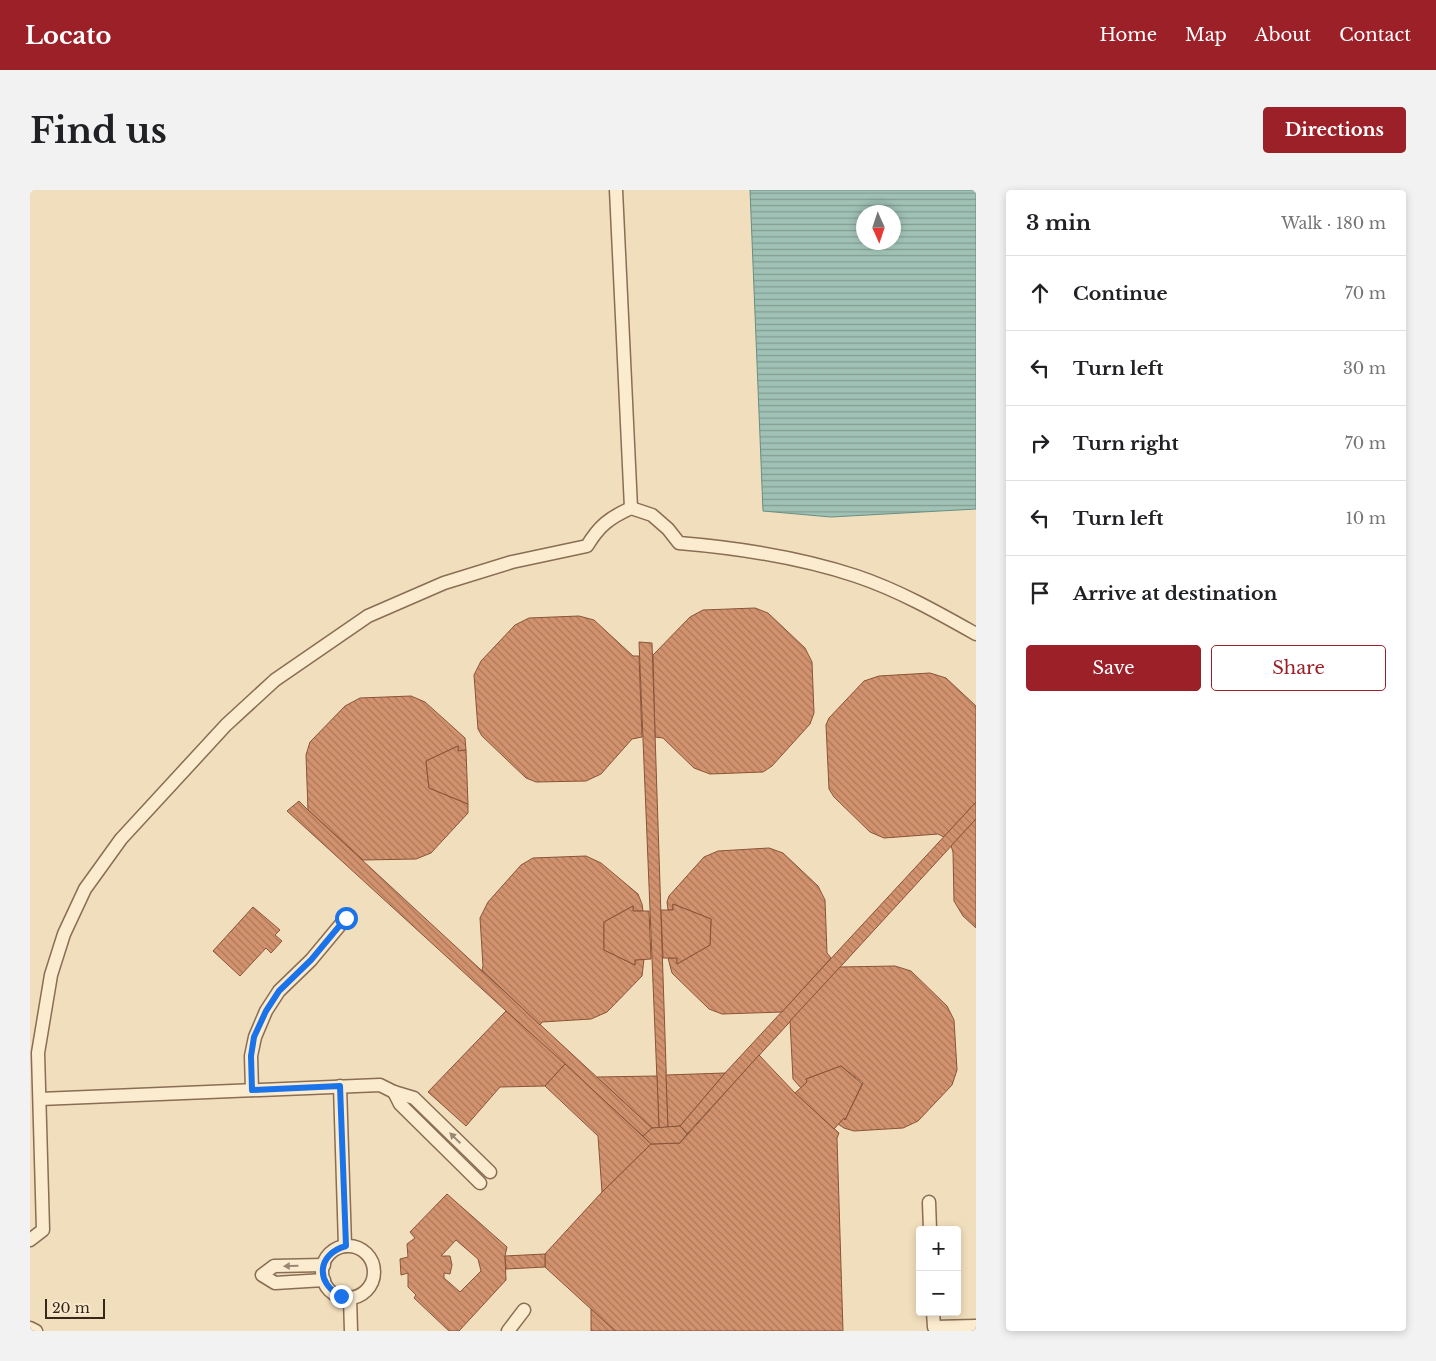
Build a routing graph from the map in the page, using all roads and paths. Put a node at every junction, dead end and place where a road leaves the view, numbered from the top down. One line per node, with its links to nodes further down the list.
1 (616, 190): 2 (lane)
2 (631, 508): 3 (lane); 8 (lane)
3 (976, 634)
4 (346, 918): 6 (lane)
5 (340, 1086): 6 (lane); 7 (lane); 14 (lane)
6 (252, 1090): 8 (lane)
7 (394, 1092): 9 (lane, one-way to 7); 10 (lane)
8 (40, 1099): 13 (lane)
9 (490, 1172)
10 (480, 1183)
11 (929, 1202): 12 (lane)
12 (930, 1226)
13 (30, 1240)
14 (346, 1246): 15 (lane); 17 (lane)
15 (324, 1265): 16 (lane); 16 (lane, one-way to 16)
16 (324, 1280): 17 (lane)
17 (350, 1297): 23 (lane)
18 (524, 1310): 24 (lane)
19 (933, 1316): 20 (lane)
20 (976, 1326)
21 (30, 1328): 22 (lane)
22 (36, 1331)
23 (351, 1331)
24 (508, 1331)

